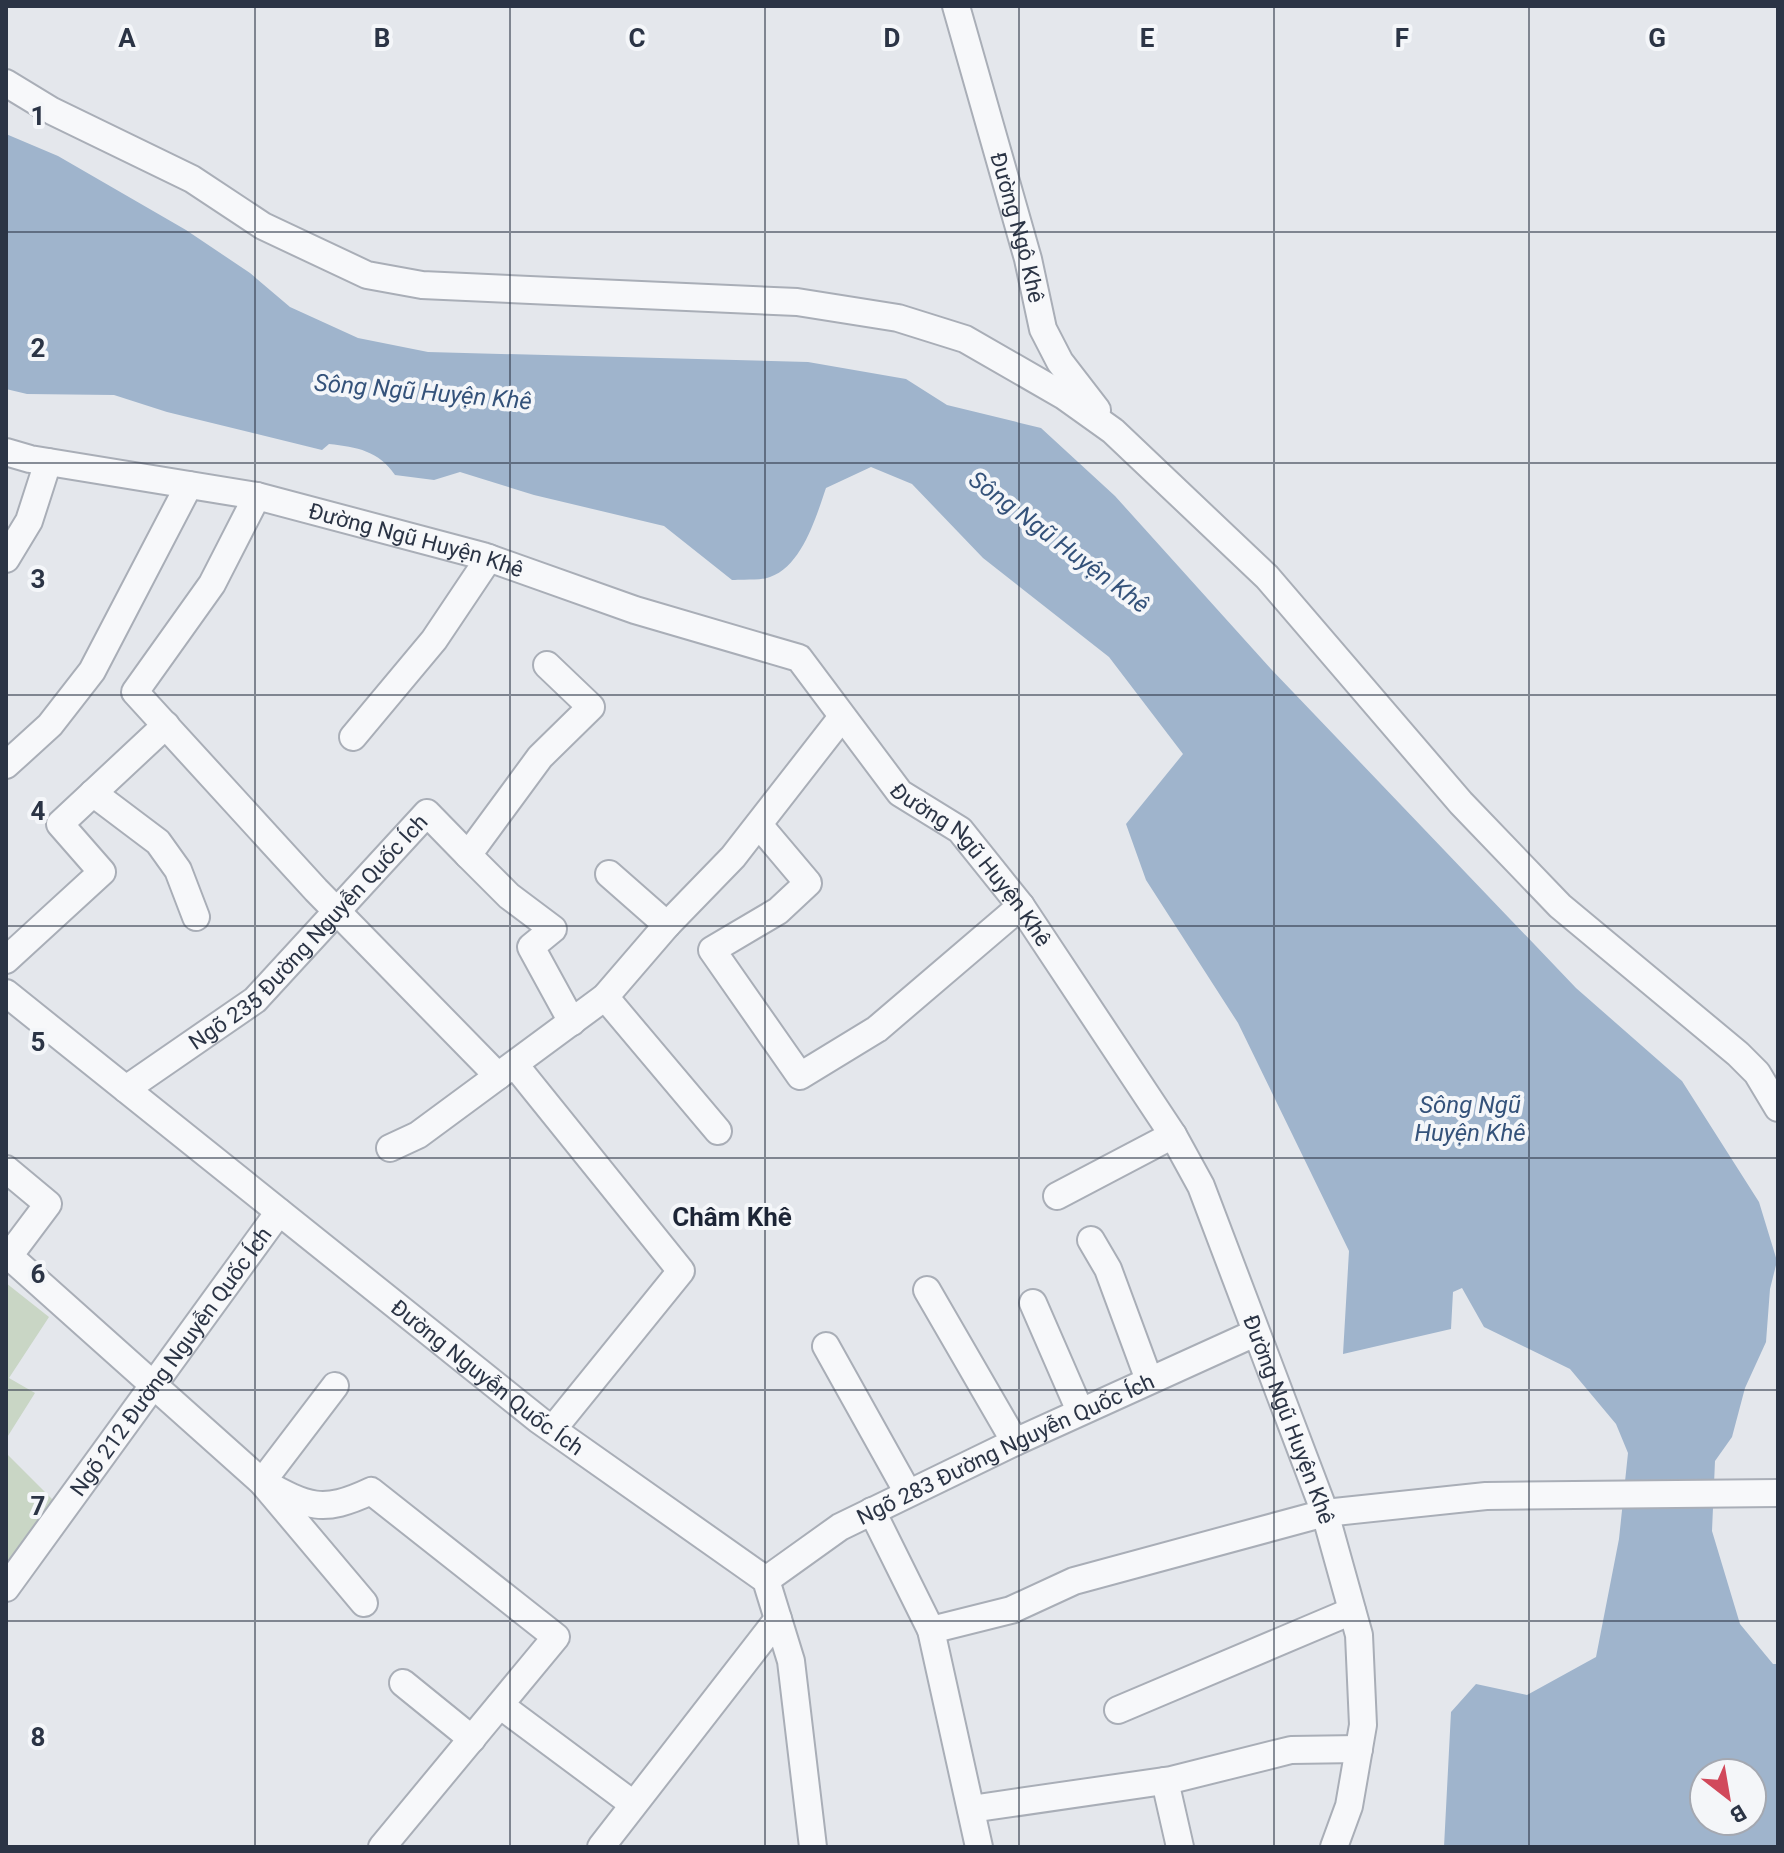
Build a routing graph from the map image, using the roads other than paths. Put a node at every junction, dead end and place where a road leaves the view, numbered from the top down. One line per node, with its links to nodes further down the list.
1 (956, 6): 3 (street, Đường Ngô Khê)
2 (6, 83): 3 (street)
3 (1113, 431): 29 (street)
4 (6, 452): 5 (street, Đường Ngũ Huyện Khê)
5 (48, 462): 6 (street, Đường Ngũ Huyện Khê); 9 (street)
6 (189, 485): 7 (street, Đường Ngũ Huyện Khê); 14 (street)
7 (257, 496): 8 (street, Đường Ngũ Huyện Khê); 12 (street)
8 (489, 558): 11 (street, Đường Ngũ Huyện Khê); 13 (street)
9 (6, 559)
10 (547, 665): 17 (street)
11 (842, 717): 16 (street); 19 (street, Đường Ngũ Huyện Khê)
12 (166, 725): 15 (street); 20 (street)
13 (353, 737)
14 (6, 765)
15 (93, 793): 21 (street); 23 (street)
16 (759, 825): 19 (street); 22 (street)
17 (468, 855): 20 (street, Ngõ 235 Đường Nguyễn Quốc Ích); 26 (street)
18 (609, 874): 22 (street)
19 (1021, 906): 31 (street, Đường Ngũ Huyện Khê)
20 (337, 911): 27 (street); 28 (street, Ngõ 235 Đường Nguyễn Quốc Ích)
21 (196, 917)
22 (667, 925): 25 (street)
23 (6, 960)
24 (6, 993): 28 (street, Đường Nguyễn Quốc Ích)
25 (605, 997): 26 (street); 30 (street)
26 (572, 1022): 27 (street)
27 (506, 1070): 32 (street); 45 (street)
28 (126, 1089): 35 (street, Đường Nguyễn Quốc Ích)
29 (1778, 1108)
30 (718, 1131)
31 (1173, 1135): 34 (street); 39 (street, Đường Ngũ Huyện Khê)
32 (390, 1148)
33 (6, 1169): 42 (street)
34 (1057, 1196)
35 (279, 1212): 42 (street, Ngõ 212 Đường Nguyễn Quốc Ích); 45 (street, Đường Nguyễn Quốc Ích)
36 (1091, 1240): 41 (street)
37 (927, 1290): 46 (street)
38 (1033, 1303): 44 (street)
39 (1255, 1333): 41 (street, Ngõ 283 Đường Nguyễn Quốc Ích); 51 (street, Đường Ngũ Huyện Khê)
40 (826, 1346): 48 (street)
41 (1149, 1380): 44 (street, Ngõ 283 Đường Nguyễn Quốc Ích)
42 (154, 1382): 47 (street); 53 (street, Ngõ 212 Đường Nguyễn Quốc Ích)
43 (335, 1386): 47 (street)
44 (1080, 1411): 46 (street, Ngõ 283 Đường Nguyễn Quốc Ích)
45 (553, 1429): 52 (street, Đường Nguyễn Quốc Ích)
46 (1015, 1442): 48 (street, Ngõ 283 Đường Nguyễn Quốc Ích)
47 (262, 1482): 54 (street); 59 (street)
48 (908, 1493): 50 (street, Ngõ 283 Đường Nguyễn Quốc Ích)
49 (1778, 1493): 51 (street)
50 (872, 1511): 52 (street, Ngõ 283 Đường Nguyễn Quốc Ích); 57 (street)
51 (1325, 1513): 55 (street, Đường Ngũ Huyện Khê); 57 (street)
52 (766, 1580): 56 (street)
53 (6, 1588)
54 (364, 1603)
55 (1352, 1611): 60 (street); 62 (street, Đường Ngũ Huyện Khê)
56 (778, 1619): 64 (street); 68 (street)
57 (931, 1630): 65 (street)
58 (403, 1683): 61 (street)
59 (500, 1705): 61 (street); 64 (street)
60 (1118, 1710)
61 (472, 1739): 66 (street)
62 (1359, 1749): 63 (street); 71 (street, Đường Ngũ Huyện Khê)
63 (1165, 1781): 65 (street); 70 (street)
64 (633, 1804): 67 (street)
65 (971, 1809): 69 (street)
66 (382, 1847)
67 (601, 1847)
68 (813, 1847)
69 (979, 1847)
70 (1180, 1847)
71 (1334, 1847)

